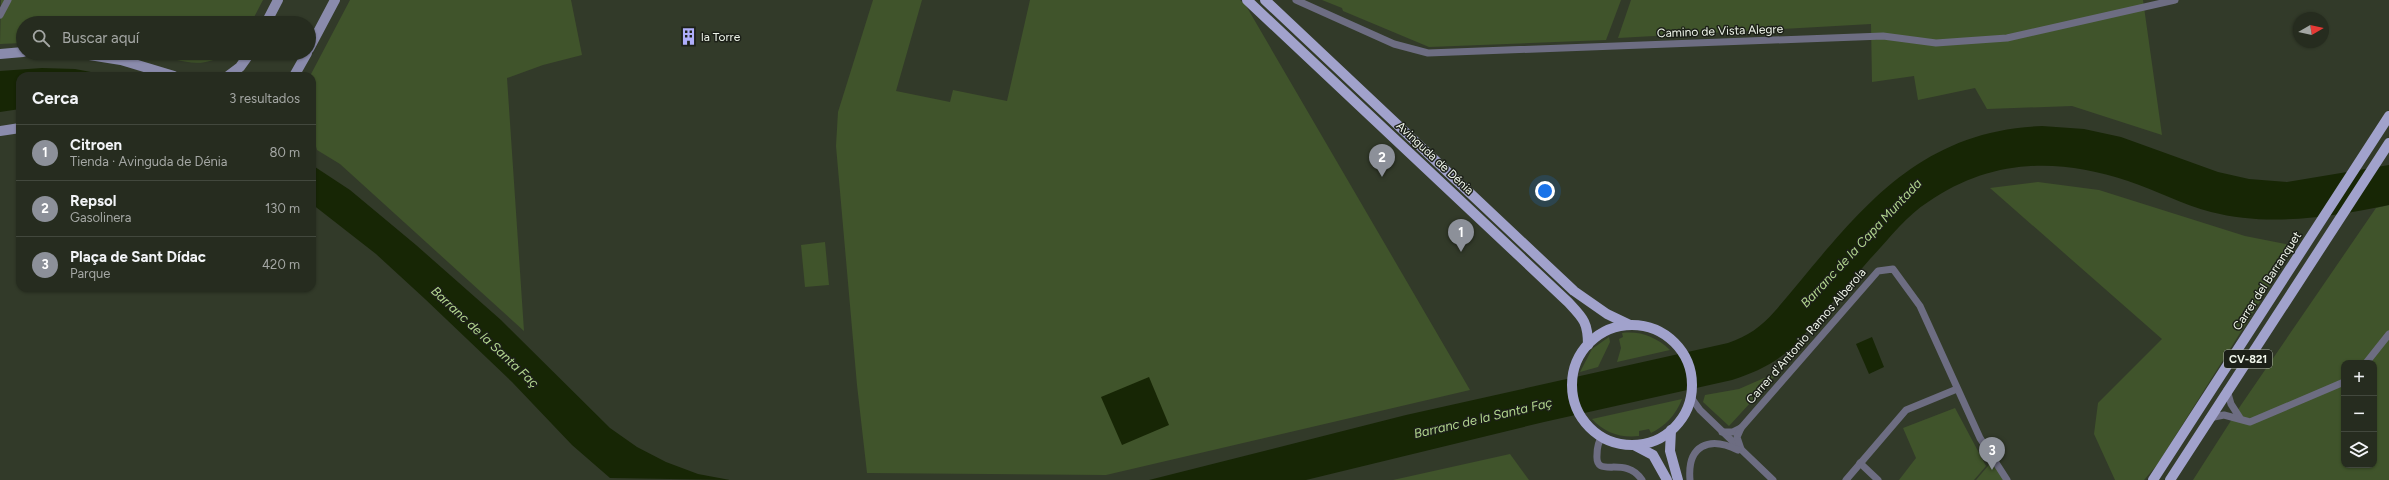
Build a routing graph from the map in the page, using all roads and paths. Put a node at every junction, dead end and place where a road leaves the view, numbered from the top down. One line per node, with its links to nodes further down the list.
1 (8, 0): 8 (street)
2 (278, 0): 9 (main road)
3 (335, 0): 10 (main road)
4 (1247, 0): 25 (main road, Avinguda de Dénia)
5 (1265, 0): 23 (main road, Avinguda de Dénia)
6 (1296, 0): 7 (street, Camino de Vista Alegre)
7 (2176, 0)
8 (0, 15)
9 (270, 16)
10 (316, 36)
11 (16, 53): 12 (main road)
12 (0, 54)
13 (121, 60): 16 (main road)
14 (245, 60): 17 (main road)
15 (303, 60): 18 (main road)
16 (161, 72)
17 (233, 72)
18 (296, 72)
19 (2389, 116): 48 (main road, Carrer del Barranquet / CV-821)
20 (16, 129): 21 (main road)
21 (0, 131)
22 (2389, 143): 29 (main road, CV-821)
23 (1630, 325): 25 (main road); 30 (main road)
24 (2389, 334): 26 (street)
25 (1588, 345): 36 (main road)
26 (2368, 360)
27 (2341, 383): 32 (street)
28 (1957, 389): 33 (street, Carrer d'Antonio Ramos Alberola); 39 (street); 47 (street, Carrer d'Antonio Ramos Alberola)
29 (2227, 390): 31 (main road, CV-821); 32 (street)
30 (1690, 395): 34 (main road); 35 (street)
31 (2209, 418): 32 (street); 49 (main road, CV-821)
32 (2240, 418)
33 (1741, 428): 35 (street); 38 (street)
34 (1671, 430): 37 (main road); 42 (main road)
35 (1722, 432): 38 (street)
36 (1602, 437): 37 (main road); 40 (street)
37 (1634, 445): 41 (main road)
38 (1742, 452): 43 (street); 44 (street)
39 (1860, 463): 45 (street); 46 (street)
40 (1642, 480)
41 (1667, 480)
42 (1678, 480)
43 (1690, 480)
44 (1773, 480)
45 (1847, 480)
46 (1878, 480)
47 (2007, 480)
48 (2153, 480)
49 (2170, 480)

